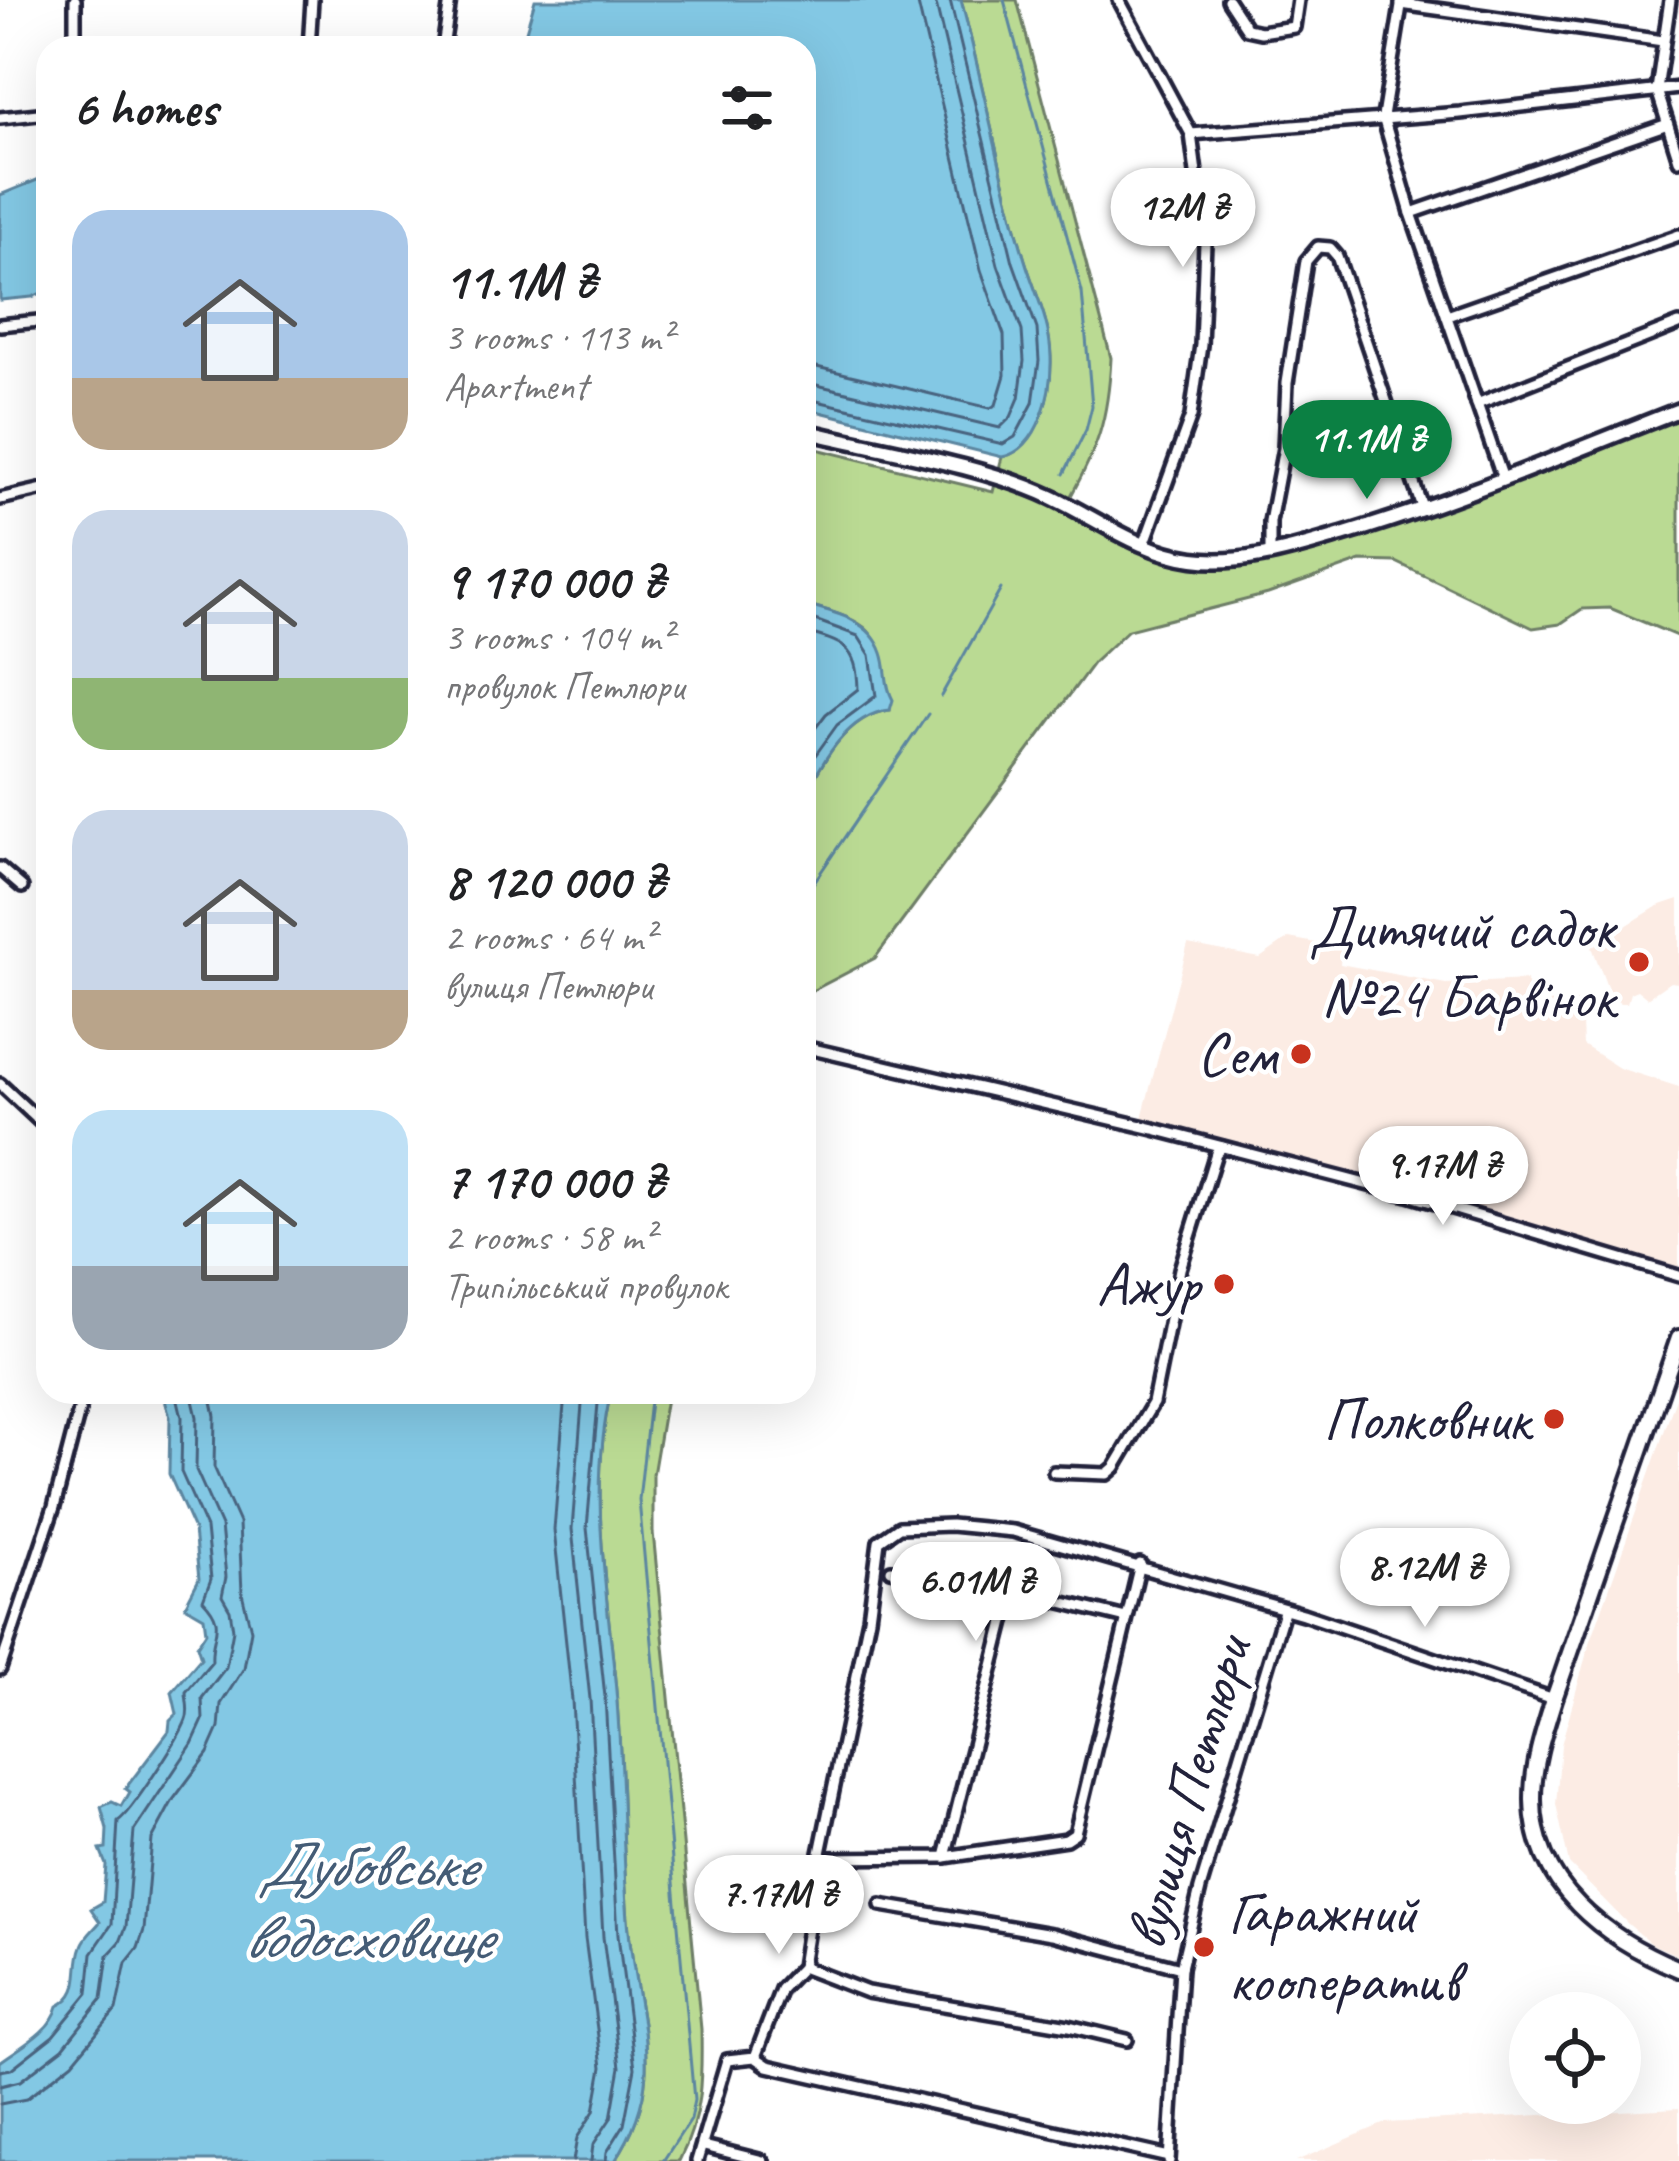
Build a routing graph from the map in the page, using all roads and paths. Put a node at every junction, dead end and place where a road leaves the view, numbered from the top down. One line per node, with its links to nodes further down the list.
1 (75, 0): 9 (street)
2 (311, 0): 10 (street)
3 (450, 0): 11 (street)
4 (1119, 0): 19 (street)
5 (1228, 0): 6 (street)
6 (1298, 0)
7 (1670, 0): 12 (street)
8 (1402, 2): 12 (street); 17 (street)
9 (75, 36)
10 (309, 36)
11 (445, 36)
12 (1663, 41): 14 (street)
13 (1679, 88): 14 (street)
14 (1657, 90): 17 (street); 18 (street)
15 (36, 114): 16 (street)
16 (0, 118)
17 (1383, 118): 19 (street); 21 (street)
18 (1666, 125): 20 (street); 21 (street)
19 (1191, 134): 34 (street)
20 (1679, 160)
21 (1411, 213): 23 (street)
22 (1679, 235): 23 (street)
23 (1447, 316): 27 (street)
24 (36, 321): 26 (street)
25 (1679, 324): 27 (street)
26 (0, 325)
27 (1477, 404): 30 (street)
28 (1679, 410): 30 (street)
29 (816, 433): 34 (street)
30 (1503, 479): 33 (street)
31 (36, 491): 32 (street)
32 (0, 499)
33 (1423, 510): 35 (street); 35 (street)
34 (1144, 545): 35 (street)
35 (1270, 553)
36 (0, 868): 37 (street)
37 (22, 886)
38 (816, 1050): 41 (street)
39 (0, 1084): 40 (street)
40 (36, 1118)
41 (1222, 1147): 42 (street); 45 (street)
42 (1679, 1276)
43 (1679, 1338): 52 (main road)
44 (81, 1404): 51 (street)
45 (1054, 1472)
46 (1140, 1564): 49 (street); 50 (street); 54 (street)
47 (891, 1570): 48 (street)
48 (1012, 1590): 50 (street); 53 (street)
49 (1284, 1611): 52 (street, вулиця Петлюри); 57 (street, вулиця Петлюри)
50 (1126, 1618): 53 (street)
51 (0, 1669)
52 (1554, 1699): 58 (main road)
53 (945, 1857): 54 (street)
54 (819, 1858): 56 (street)
55 (881, 1905): 57 (street)
56 (802, 1967): 59 (street); 60 (street)
57 (1181, 1968): 62 (street, вулиця Петлюри)
58 (1679, 1969)
59 (1127, 2040)
60 (754, 2057): 61 (street); 62 (street)
61 (704, 2146): 63 (street); 64 (street)
62 (1169, 2159)
63 (697, 2161)
64 (763, 2161)

